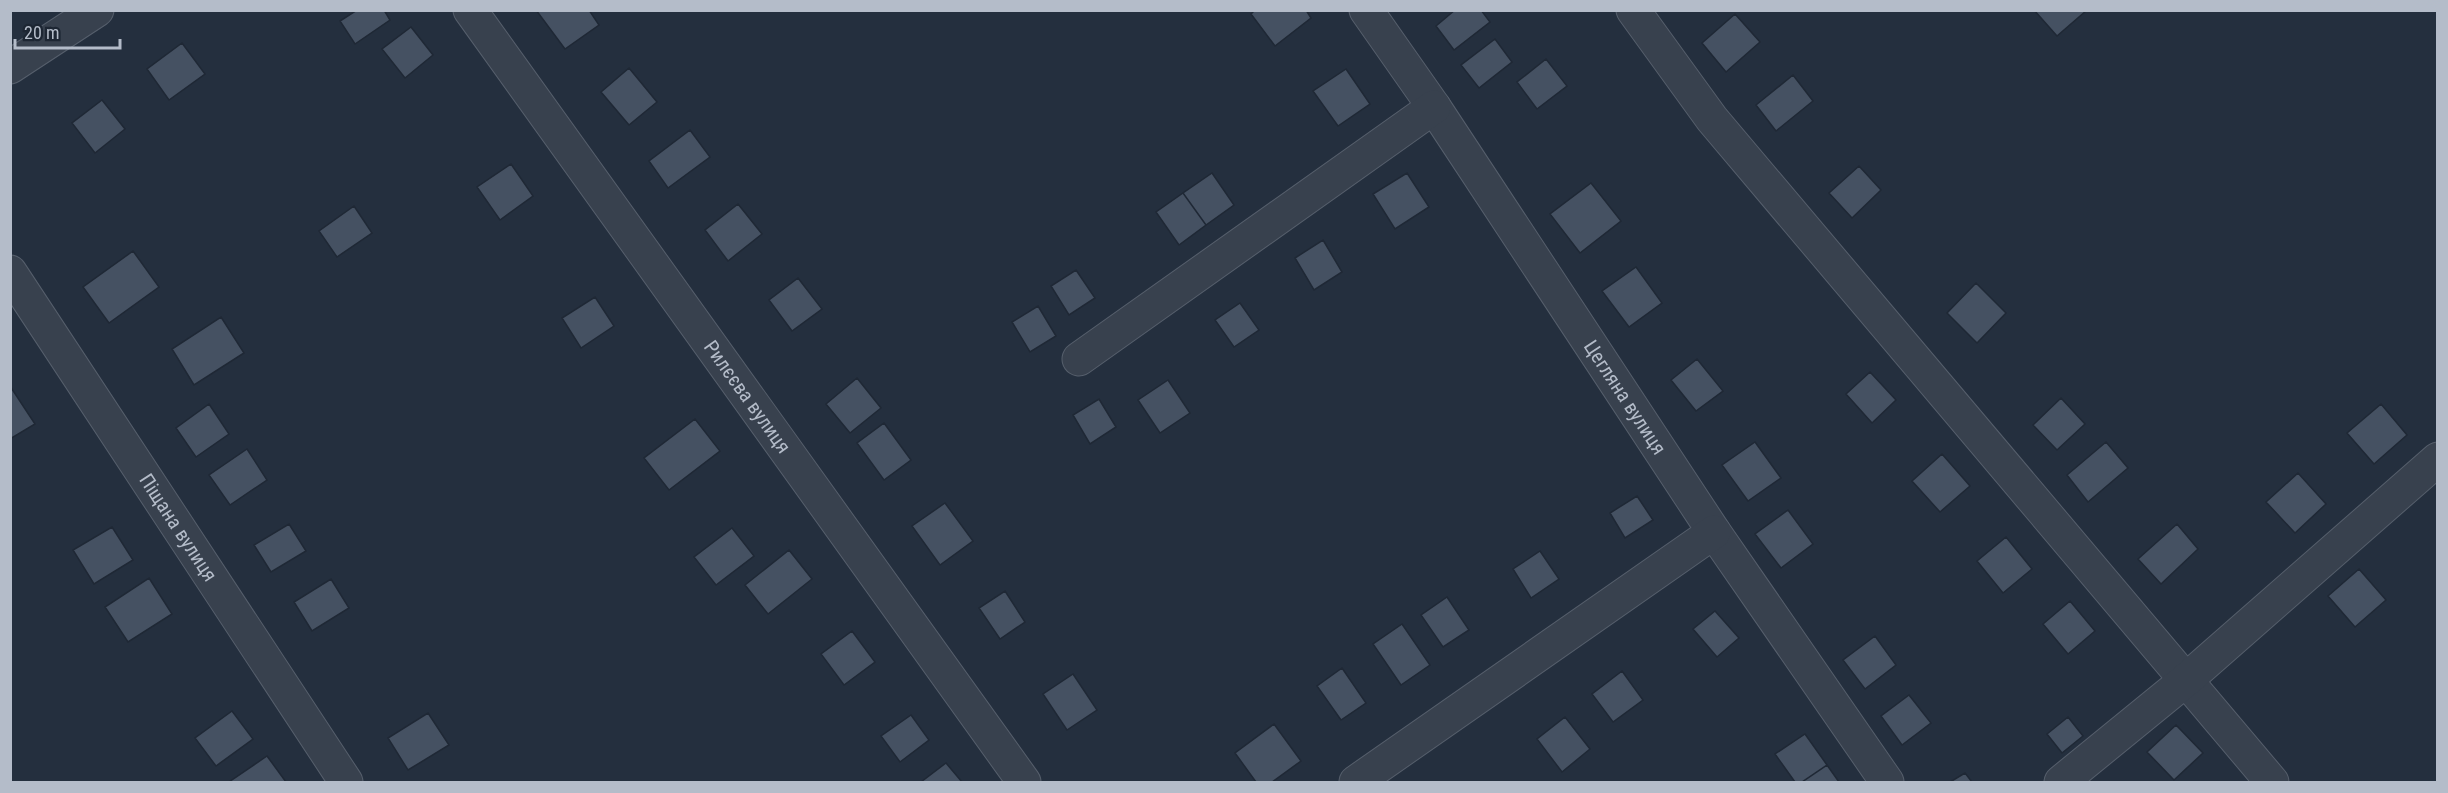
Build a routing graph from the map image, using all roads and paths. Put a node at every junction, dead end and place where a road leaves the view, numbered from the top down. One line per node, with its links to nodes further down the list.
1 (97, 10): 5 (street)
2 (470, 10): 13 (street, Рилєєва вулиця)
3 (1366, 10): 6 (street, Цегляна вулиця)
4 (1633, 10): 11 (street)
5 (10, 67)
6 (1434, 107): 8 (street); 10 (street, Цегляна вулиця)
7 (10, 272): 12 (street, Піщана вулиця)
8 (1079, 359)
9 (2438, 459): 11 (street)
10 (1714, 532): 14 (street); 15 (street, Цегляна вулиця)
11 (2186, 680): 16 (street); 17 (street)
12 (346, 783)
13 (1024, 783)
14 (1356, 783)
15 (1887, 783)
16 (2061, 783)
17 (2272, 783)

